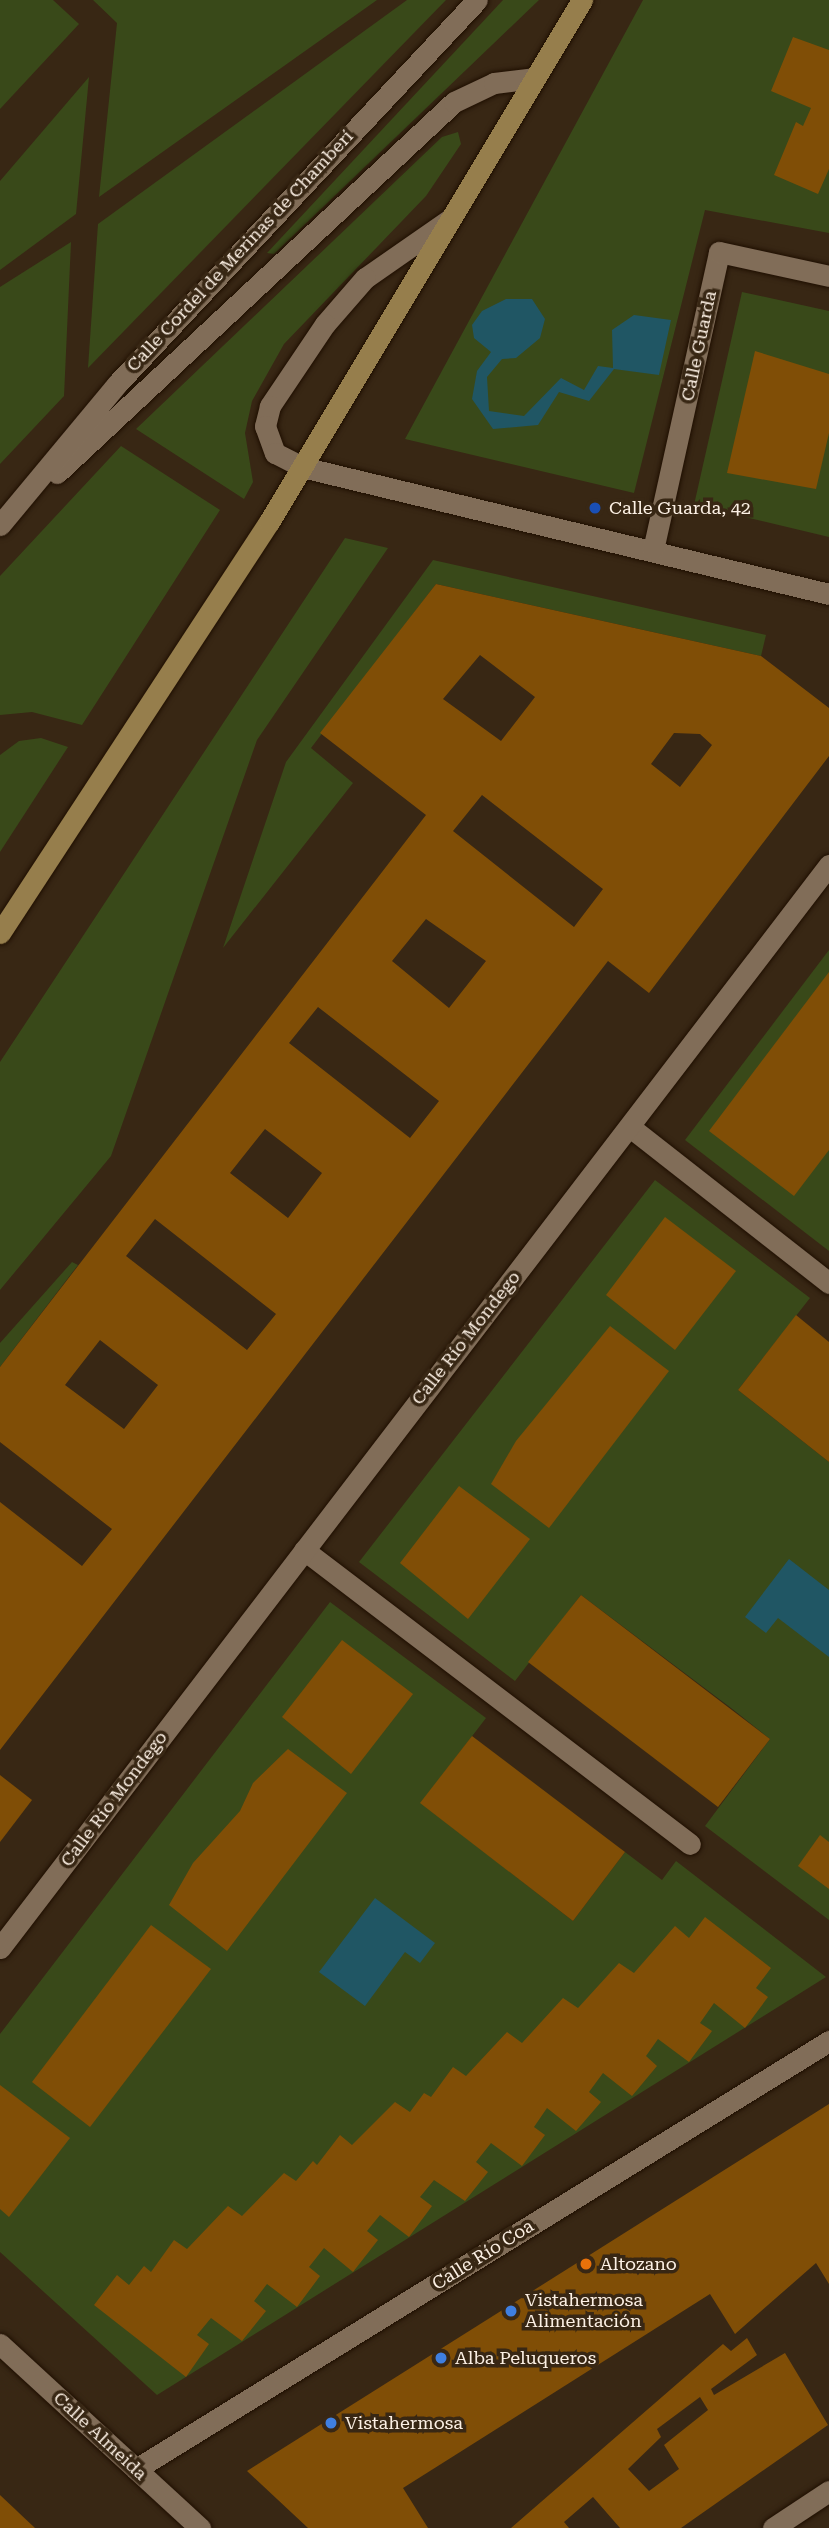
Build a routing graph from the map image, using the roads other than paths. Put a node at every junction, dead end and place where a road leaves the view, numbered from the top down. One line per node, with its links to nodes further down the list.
1 (477, 0): 7 (street, Calle Cordel de Merinas de Chamberí)
2 (582, 0): 3 (main road)
3 (532, 78): 4 (main road); 7 (street, Calle Cordel de Merinas de Chamberí)
4 (450, 219): 6 (main road); 6 (street)
5 (829, 276): 8 (street, Calle Guarda)
6 (302, 467): 8 (street); 11 (main road)
7 (7, 518)
8 (653, 550): 9 (street)
9 (829, 594)
10 (829, 865): 12 (street, Calle Río Mondego)
11 (0, 933)
12 (630, 1127): 13 (street); 14 (street, Calle Río Mondego)
13 (829, 1283)
14 (304, 1550): 15 (street); 16 (street, Calle Río Mondego)
15 (690, 1844)
16 (0, 1948)
17 (829, 2041): 19 (street, Calle Río Coa)
18 (0, 2344): 19 (street, Calle Almeida)
19 (136, 2469): 21 (street, Calle Almeida)
20 (829, 2491): 22 (street)
21 (200, 2528)
22 (773, 2528)

